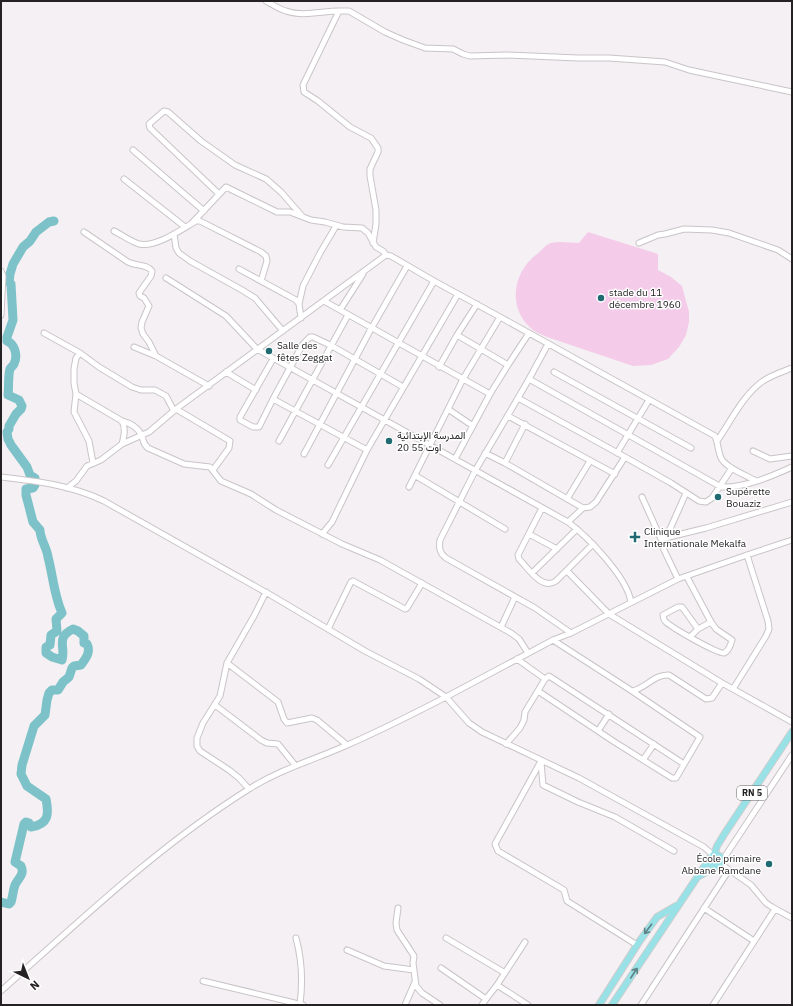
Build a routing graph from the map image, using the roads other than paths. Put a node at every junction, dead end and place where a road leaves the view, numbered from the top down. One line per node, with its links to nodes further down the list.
1 (266, 1): 2 (street)
2 (339, 11): 3 (street); 15 (street)
3 (792, 92)
4 (133, 150): 7 (street)
5 (124, 179): 11 (street)
6 (219, 194): 7 (street); 8 (street); 8 (street)
7 (204, 211): 9 (street)
8 (302, 216): 10 (street)
9 (192, 223): 11 (street); 24 (street)
10 (336, 226): 15 (street); 28 (street)
11 (185, 228): 14 (street)
12 (114, 231): 14 (street)
13 (84, 232): 47 (street)
14 (174, 234): 36 (street)
15 (373, 243): 17 (street)
16 (639, 243): 18 (street)
17 (386, 255): 19 (street); 22 (street)
18 (792, 259)
19 (407, 266): 25 (street); 35 (street)
20 (239, 269): 24 (street)
21 (1, 271): 31 (street)
22 (364, 272): 27 (street); 30 (street)
23 (166, 278): 44 (street)
24 (261, 281): 28 (street)
25 (434, 281): 26 (street); 40 (street)
26 (458, 294): 29 (street); 48 (street)
27 (324, 301): 30 (street); 34 (street)
28 (299, 304): 34 (street)
29 (478, 304): 33 (street); 39 (street)
30 (340, 310): 32 (street)
31 (1, 315)
32 (348, 315): 35 (street); 42 (street)
33 (500, 316): 38 (street); 45 (street)
34 (301, 318): 36 (street)
35 (371, 329): 40 (street); 50 (street)
36 (283, 331): 44 (street)
37 (44, 333): 46 (street)
38 (529, 334): 41 (street); 51 (street)
39 (457, 335): 45 (street); 52 (street)
40 (398, 342): 48 (street); 57 (street)
41 (548, 344): 60 (street); 69 (street)
42 (332, 346): 50 (street); 53 (street); 58 (street)
43 (134, 347): 47 (street)
44 (257, 349): 49 (street); 55 (street)
45 (481, 349): 51 (street); 59 (street)
46 (80, 353): 64 (street); 72 (street)
47 (156, 356): 61 (street)
48 (421, 356): 52 (street); 62 (street)
49 (274, 359): 53 (street); 63 (street)
50 (354, 359): 57 (street); 65 (street)
51 (508, 365): 66 (street)
52 (439, 367): 59 (street)
53 (290, 368): 58 (street); 68 (street)
54 (792, 368): 85 (street)
55 (226, 372): 61 (street); 63 (street)
56 (554, 372): 75 (street)
57 (380, 373): 62 (street); 70 (street)
58 (312, 379): 65 (street); 73 (street)
59 (463, 379): 66 (street); 71 (street)
60 (529, 379): 67 (street); 82 (street)
61 (209, 386): 72 (street)
62 (403, 387): 76 (street)
63 (256, 390): 68 (street)
64 (76, 394): 77 (street); 98 (street)
65 (338, 394): 70 (street); 79 (street)
66 (490, 394): 80 (street)
67 (518, 398): 74 (street); 92 (street)
68 (273, 399): 73 (street)
69 (649, 400): 75 (street); 85 (street)
70 (361, 407): 76 (street); 83 (street)
71 (448, 409): 80 (street); 87 (street)
72 (175, 410): 81 (street); 103 (street)
73 (296, 411): 79 (street); 84 (street)
74 (508, 416): 78 (street); 91 (street)
75 (638, 418): 82 (street); 88 (street)
76 (384, 420): 87 (street); 89 (street)
77 (122, 421): 81 (street); 86 (street)
78 (525, 424): 97 (street); 99 (street)
79 (320, 425): 83 (street); 93 (street)
80 (473, 426): 96 (street)
81 (141, 435): 86 (street); 103 (street)
82 (628, 435): 92 (street); 110 (street)
83 (344, 437): 89 (street); 100 (street)
84 (279, 441)
85 (717, 441): 102 (street)
86 (122, 444): 98 (street)
87 (430, 444): 96 (street); 106 (street)
88 (691, 448)
89 (367, 450): 122 (street)
90 (753, 451): 94 (street)
91 (484, 453): 99 (street); 104 (street)
92 (617, 453): 95 (street)
93 (304, 454)
94 (792, 456)
95 (625, 457): 105 (street); 112 (street)
96 (455, 459): 104 (street)
97 (590, 461): 105 (street); 114 (street)
98 (93, 463): 111 (street)
99 (504, 463): 114 (street)
100 (328, 465)
101 (792, 467): 108 (street)
102 (732, 468): 108 (street); 110 (street)
103 (213, 470): 122 (street)
104 (475, 471): 115 (street); 117 (street)
105 (615, 474): 118 (street)
106 (416, 476): 109 (street); 115 (street)
107 (1, 477): 111 (street)
108 (756, 481): 110 (street)
109 (409, 487)
110 (720, 487): 112 (street)
111 (67, 488): 134 (street)
112 (686, 493): 124 (street)
113 (642, 497): 124 (street)
114 (567, 499): 118 (street)
115 (459, 501): 120 (street); 135 (street)
116 (792, 502): 124 (street)
117 (542, 508): 119 (street); 123 (street)
118 (583, 508): 119 (street)
119 (568, 522): 121 (street)
120 (505, 529)
121 (577, 529): 126 (street); 127 (street)
122 (322, 534): 133 (street)
123 (529, 534): 127 (street); 130 (street)
124 (663, 539): 132 (street)
125 (792, 540): 128 (street)
126 (593, 544): 129 (street); 136 (street)
127 (557, 549): 130 (street)
128 (747, 555): 131 (street); 150 (street)
129 (567, 571): 130 (street); 137 (street)
130 (532, 573)
131 (687, 577): 132 (street); 138 (street)
132 (678, 579): 136 (street)
133 (422, 583): 139 (street); 140 (street)
134 (266, 592): 140 (street); 147 (street)
135 (515, 597): 139 (street); 142 (street)
136 (631, 602): 137 (street)
137 (609, 614): 142 (street); 149 (street)
138 (711, 622): 141 (street); 143 (street)
139 (501, 627): 145 (street)
140 (328, 629): 153 (street)
141 (698, 630): 143 (street); 143 (street)
142 (571, 633): 144 (street)
143 (690, 637)
144 (553, 640): 145 (street); 152 (street)
145 (528, 653): 146 (street)
146 (517, 659): 148 (street); 153 (street)
147 (227, 663): 154 (street); 161 (street)
148 (545, 679): 151 (street); 155 (street)
149 (722, 683): 150 (street); 152 (street)
150 (733, 689): 156 (street)
151 (538, 691): 157 (street); 159 (street)
152 (632, 691): 166 (street)
153 (446, 697): 159 (street); 161 (street)
154 (215, 705): 167 (street); 168 (street)
155 (609, 714): 157 (street); 160 (street)
156 (792, 722)
157 (598, 731): 163 (street)
158 (792, 732): 170 (main road, RN 5)
159 (506, 744): 164 (street)
160 (654, 744): 163 (street); 166 (street)
161 (347, 745): 167 (street)
162 (792, 755): 165 (street)
163 (643, 760): 166 (street)
164 (541, 761): 169 (street); 170 (street); 183 (street)
165 (790, 762): 171 (street)
166 (684, 764)
167 (295, 766): 168 (street)
168 (249, 789): 191 (street)
169 (674, 852)
170 (712, 856): 171 (main road); 171 (main road); 173 (main road, RN 5)
171 (719, 864): 172 (street); 173 (main road, RN 5)
172 (729, 870): 176 (street); 177 (street)
173 (696, 878): 174 (main road, RN 5)
174 (678, 905): 183 (main road, RN 5, one-way to 183); 200 (main road, RN 5, one-way to 174)
175 (398, 908): 186 (street)
176 (704, 908): 181 (street); 201 (street)
177 (775, 909): 178 (street); 181 (street)
178 (792, 918)
179 (296, 938): 194 (street)
180 (446, 938): 187 (street)
181 (754, 941): 202 (street)
182 (525, 942): 187 (street)
183 (637, 945): 199 (main road, RN 5)
184 (347, 950): 186 (street)
185 (441, 968): 192 (street)
186 (414, 970): 189 (street)
187 (505, 974): 190 (street)
188 (203, 981): 193 (street)
189 (416, 981): 195 (street); 196 (street)
190 (497, 985): 192 (street); 198 (street)
191 (1, 991)
192 (486, 999): 197 (street)
193 (292, 1004): 194 (street)
194 (301, 1005)
195 (405, 1005)
196 (440, 1005)
197 (482, 1005)
198 (528, 1005)
199 (599, 1005)
200 (612, 1005)
201 (641, 1005)
202 (713, 1005)

